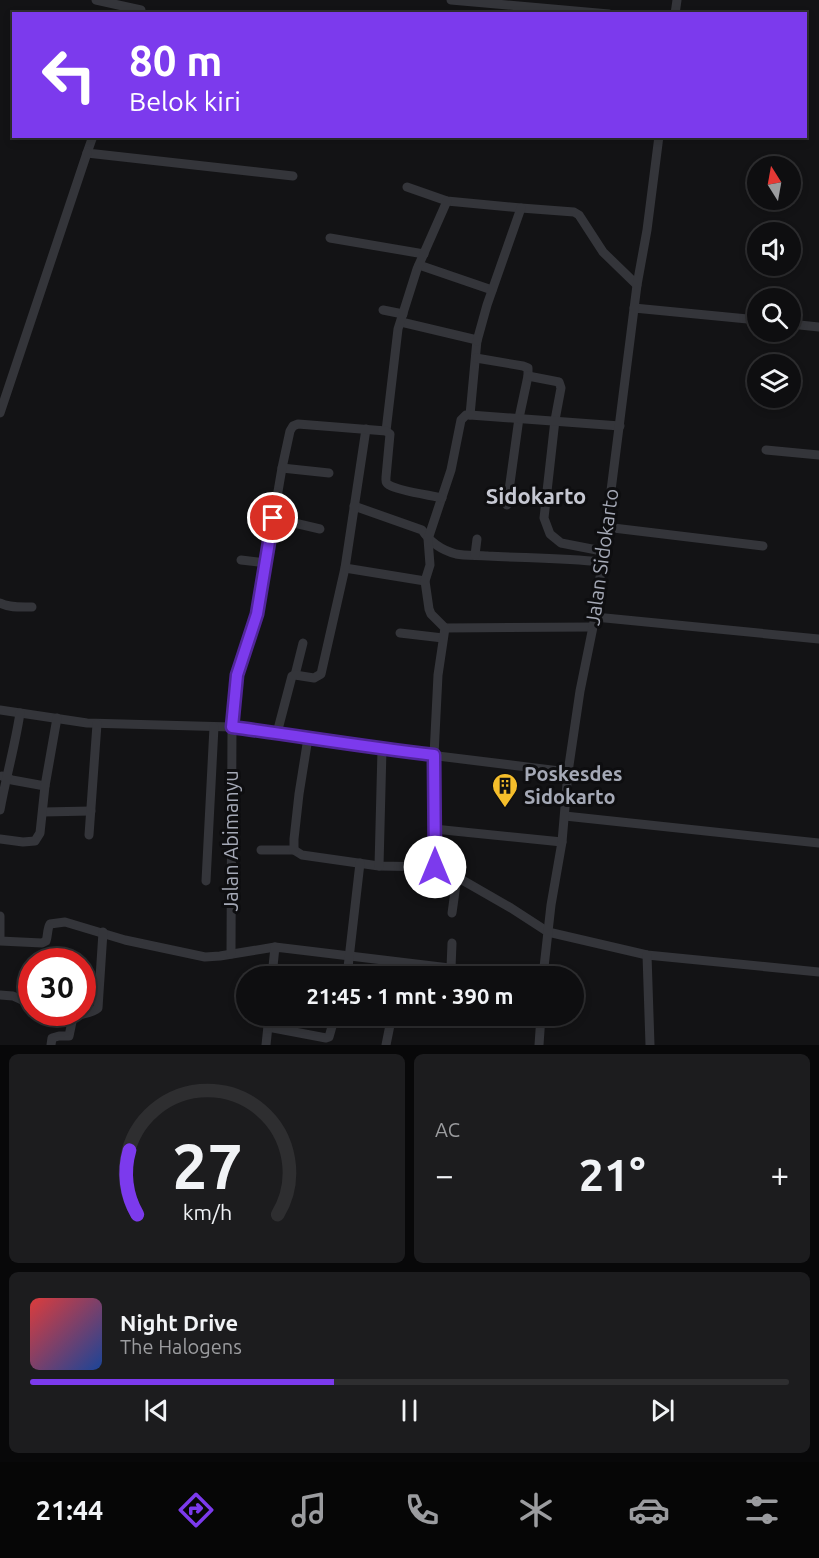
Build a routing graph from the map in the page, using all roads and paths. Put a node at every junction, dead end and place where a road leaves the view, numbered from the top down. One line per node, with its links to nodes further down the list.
1 (96, 0): 4 (street)
2 (144, 0): 4 (street)
3 (451, 0): 5 (street)
4 (140, 12)
5 (586, 12)
6 (92, 138): 8 (street)
7 (659, 138): 16 (street, Jalan Sidokarto)
8 (87, 153): 9 (street); 27 (street)
9 (293, 176)
10 (407, 187): 11 (street)
11 (447, 201): 12 (street); 14 (street)
12 (521, 208): 16 (street); 17 (street)
13 (330, 238): 14 (street)
14 (424, 254): 15 (street)
15 (419, 265): 17 (street); 20 (street)
16 (637, 285): 18 (street, Jalan Sidokarto)
17 (492, 290): 24 (street)
18 (634, 308): 21 (street); 31 (street, Jalan Sidokarto)
19 (383, 310): 20 (street)
20 (402, 318): 24 (street); 33 (street)
21 (747, 320)
22 (801, 325): 23 (street)
23 (819, 327)
24 (477, 341): 25 (street)
25 (476, 358): 26 (street); 28 (street)
26 (528, 376): 29 (street); 30 (street)
27 (0, 412)
28 (470, 415): 29 (street); 38 (street)
29 (519, 418): 30 (street); 39 (street)
30 (555, 420): 31 (street); 47 (street)
31 (620, 426): 42 (street, Jalan Sidokarto)
32 (366, 429): 33 (street, Jalan Abimanyu); 36 (street, Jalan Abimanyu); 40 (street)
33 (386, 431): 38 (street)
34 (766, 450): 35 (street)
35 (819, 455)
36 (282, 468): 37 (street); 41 (street, Jalan Abimanyu)
37 (329, 473)
38 (442, 498): 44 (street)
39 (507, 505)
40 (354, 506): 44 (street); 52 (street)
41 (273, 518): 43 (street); 51 (street, Jalan Abimanyu)
42 (605, 526): 46 (street); 47 (street, Jalan Sidokarto)
43 (320, 529)
44 (428, 538): 48 (street); 53 (street)
45 (477, 539): 48 (street)
46 (763, 546)
47 (602, 552): 50 (street, Jalan Sidokarto)
48 (475, 555): 50 (street)
49 (241, 560): 51 (street)
50 (601, 562): 56 (street, Jalan Sidokarto)
51 (266, 563): 68 (street, Jalan Abimanyu)
52 (345, 568): 53 (street); 62 (street)
53 (425, 581): 57 (street)
54 (0, 603): 55 (street)
55 (32, 608)
56 (593, 622): 57 (street); 60 (street); 73 (street, Jalan Sidokarto)
57 (445, 628): 59 (street)
58 (400, 633): 59 (street)
59 (443, 638): 72 (street)
60 (819, 639)
61 (303, 642): 62 (street)
62 (295, 675): 69 (street)
63 (0, 710): 64 (street)
64 (20, 713): 65 (street); 74 (street)
65 (57, 718): 66 (street); 75 (street)
66 (97, 724): 67 (street); 77 (street)
67 (214, 727): 68 (street); 91 (street)
68 (232, 727): 69 (street); 100 (street, Jalan Abimanyu)
69 (277, 733): 70 (street)
70 (308, 738): 71 (street); 86 (street)
71 (382, 749): 72 (street); 88 (street)
72 (434, 755): 73 (street); 80 (street)
73 (568, 772): 79 (street, Jalan Sidokarto)
74 (3, 776): 75 (street); 76 (street)
75 (45, 786): 78 (street)
76 (0, 810)
77 (91, 811): 78 (street); 81 (street)
78 (43, 812): 82 (street)
79 (565, 816): 83 (street, Jalan Sidokarto); 84 (street)
80 (434, 830): 83 (street); 89 (street)
81 (89, 834)
82 (0, 839)
83 (562, 842): 95 (street, Jalan Sidokarto)
84 (819, 843)
85 (261, 850): 86 (street)
86 (294, 850): 87 (street)
87 (360, 863): 88 (street); 102 (street)
88 (379, 866): 89 (street)
89 (435, 867): 90 (street)
90 (457, 877): 92 (street); 95 (street)
91 (206, 880)
92 (452, 913)
93 (0, 916): 96 (street)
94 (103, 932): 97 (street); 100 (street); 111 (street)
95 (548, 932): 101 (street); 107 (street, Jalan Sidokarto)
96 (0, 937)
97 (0, 941)
98 (452, 943): 106 (street)
99 (275, 947): 100 (street); 102 (street); 103 (street)
100 (231, 954)
101 (647, 955): 108 (street); 123 (street)
102 (349, 956): 104 (street); 105 (street)
103 (273, 966)
104 (348, 966)
105 (434, 966)
106 (451, 966)
107 (544, 966)
108 (819, 972)
109 (0, 995): 110 (street)
110 (18, 998)
111 (96, 1010)
112 (72, 1026): 118 (street)
113 (332, 1026): 117 (street)
114 (390, 1026): 121 (street)
115 (540, 1026): 122 (street)
116 (268, 1028): 117 (street); 119 (street)
117 (304, 1034): 120 (street)
118 (51, 1045)
119 (266, 1045)
120 (304, 1045)
121 (386, 1045)
122 (539, 1045)
123 (650, 1045)

